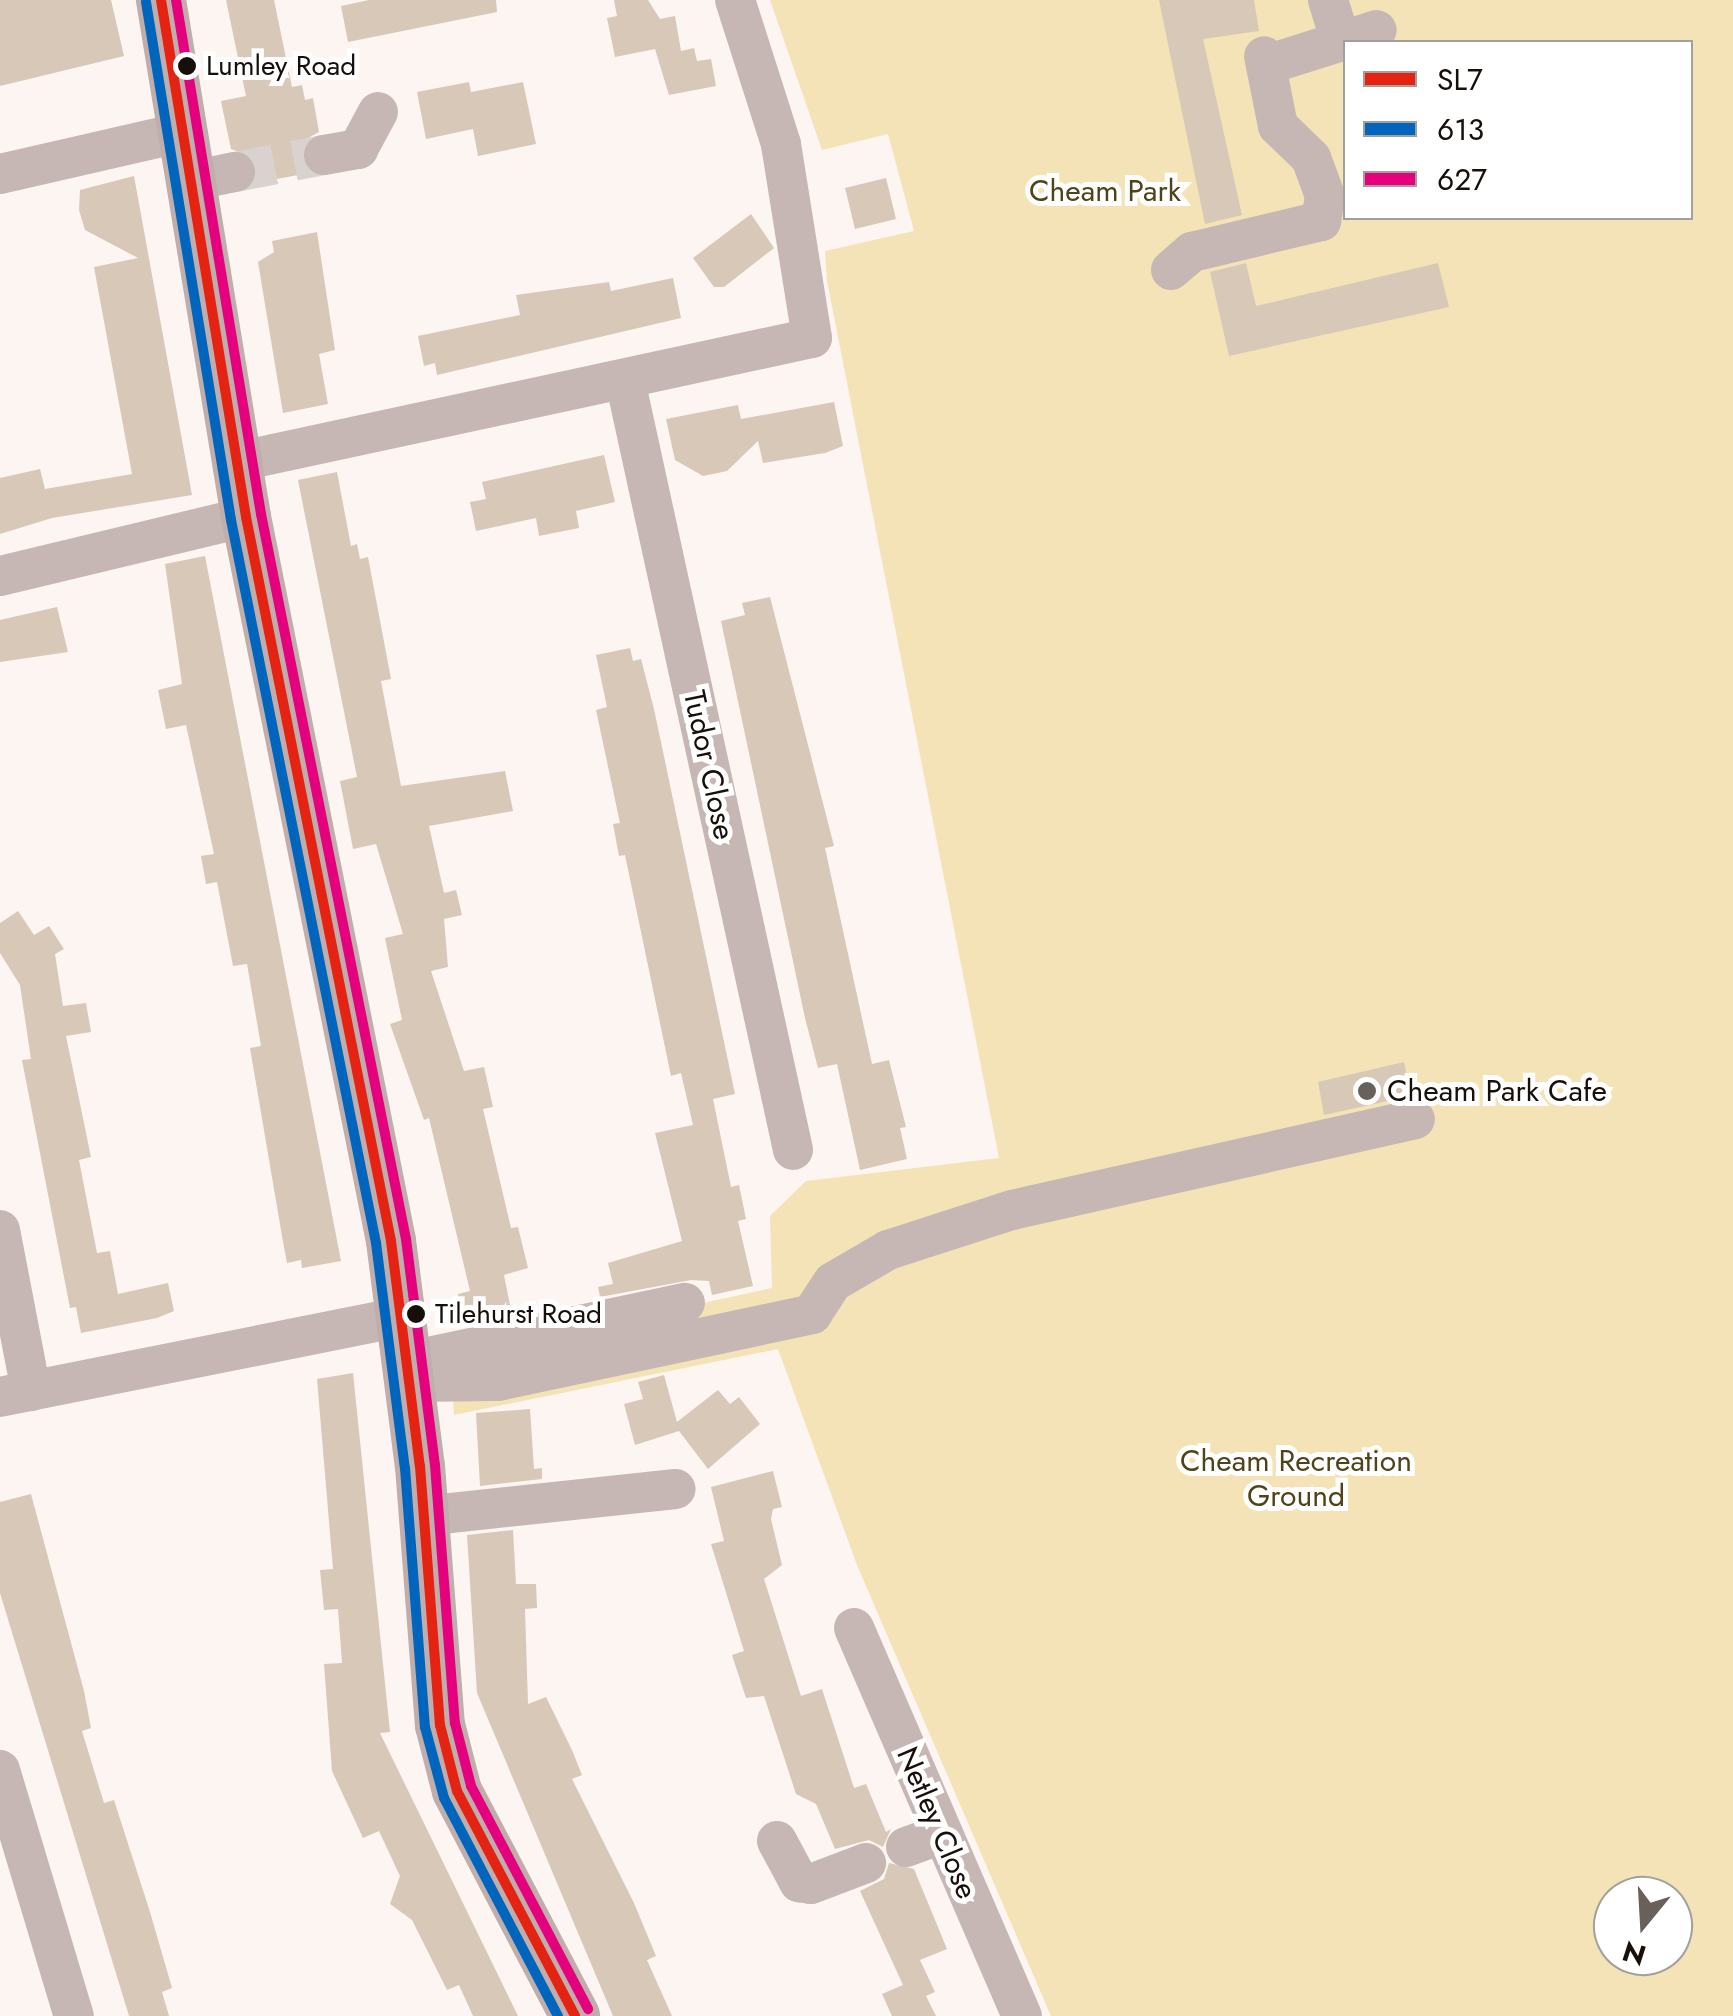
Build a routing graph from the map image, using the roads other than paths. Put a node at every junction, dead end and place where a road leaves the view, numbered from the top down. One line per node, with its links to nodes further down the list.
1 (160, 0): 5 (main road)
2 (735, 0): 10 (street)
3 (1328, 0): 8 (street)
4 (378, 112): 6 (street)
5 (183, 132): 7 (street); 11 (main road)
6 (324, 156)
7 (0, 174)
8 (1334, 208): 9 (street)
9 (1171, 270)
10 (625, 380): 11 (street); 15 (street, Tudor Close)
11 (236, 462): 12 (main road)
12 (246, 517): 13 (street); 18 (main road)
13 (0, 576)
14 (1416, 1119): 18 (street)
15 (793, 1150)
16 (0, 1230): 19 (street)
17 (685, 1303): 18 (street)
18 (408, 1353): 19 (street); 21 (main road)
19 (15, 1394)
20 (676, 1489): 21 (street)
21 (423, 1516): 27 (main road)
22 (854, 1628): 28 (street, Netley Close)
23 (0, 1770): 26 (street)
24 (778, 1842): 25 (street)
25 (866, 1862)
26 (74, 2016)
27 (574, 2016)
28 (1022, 2016)

